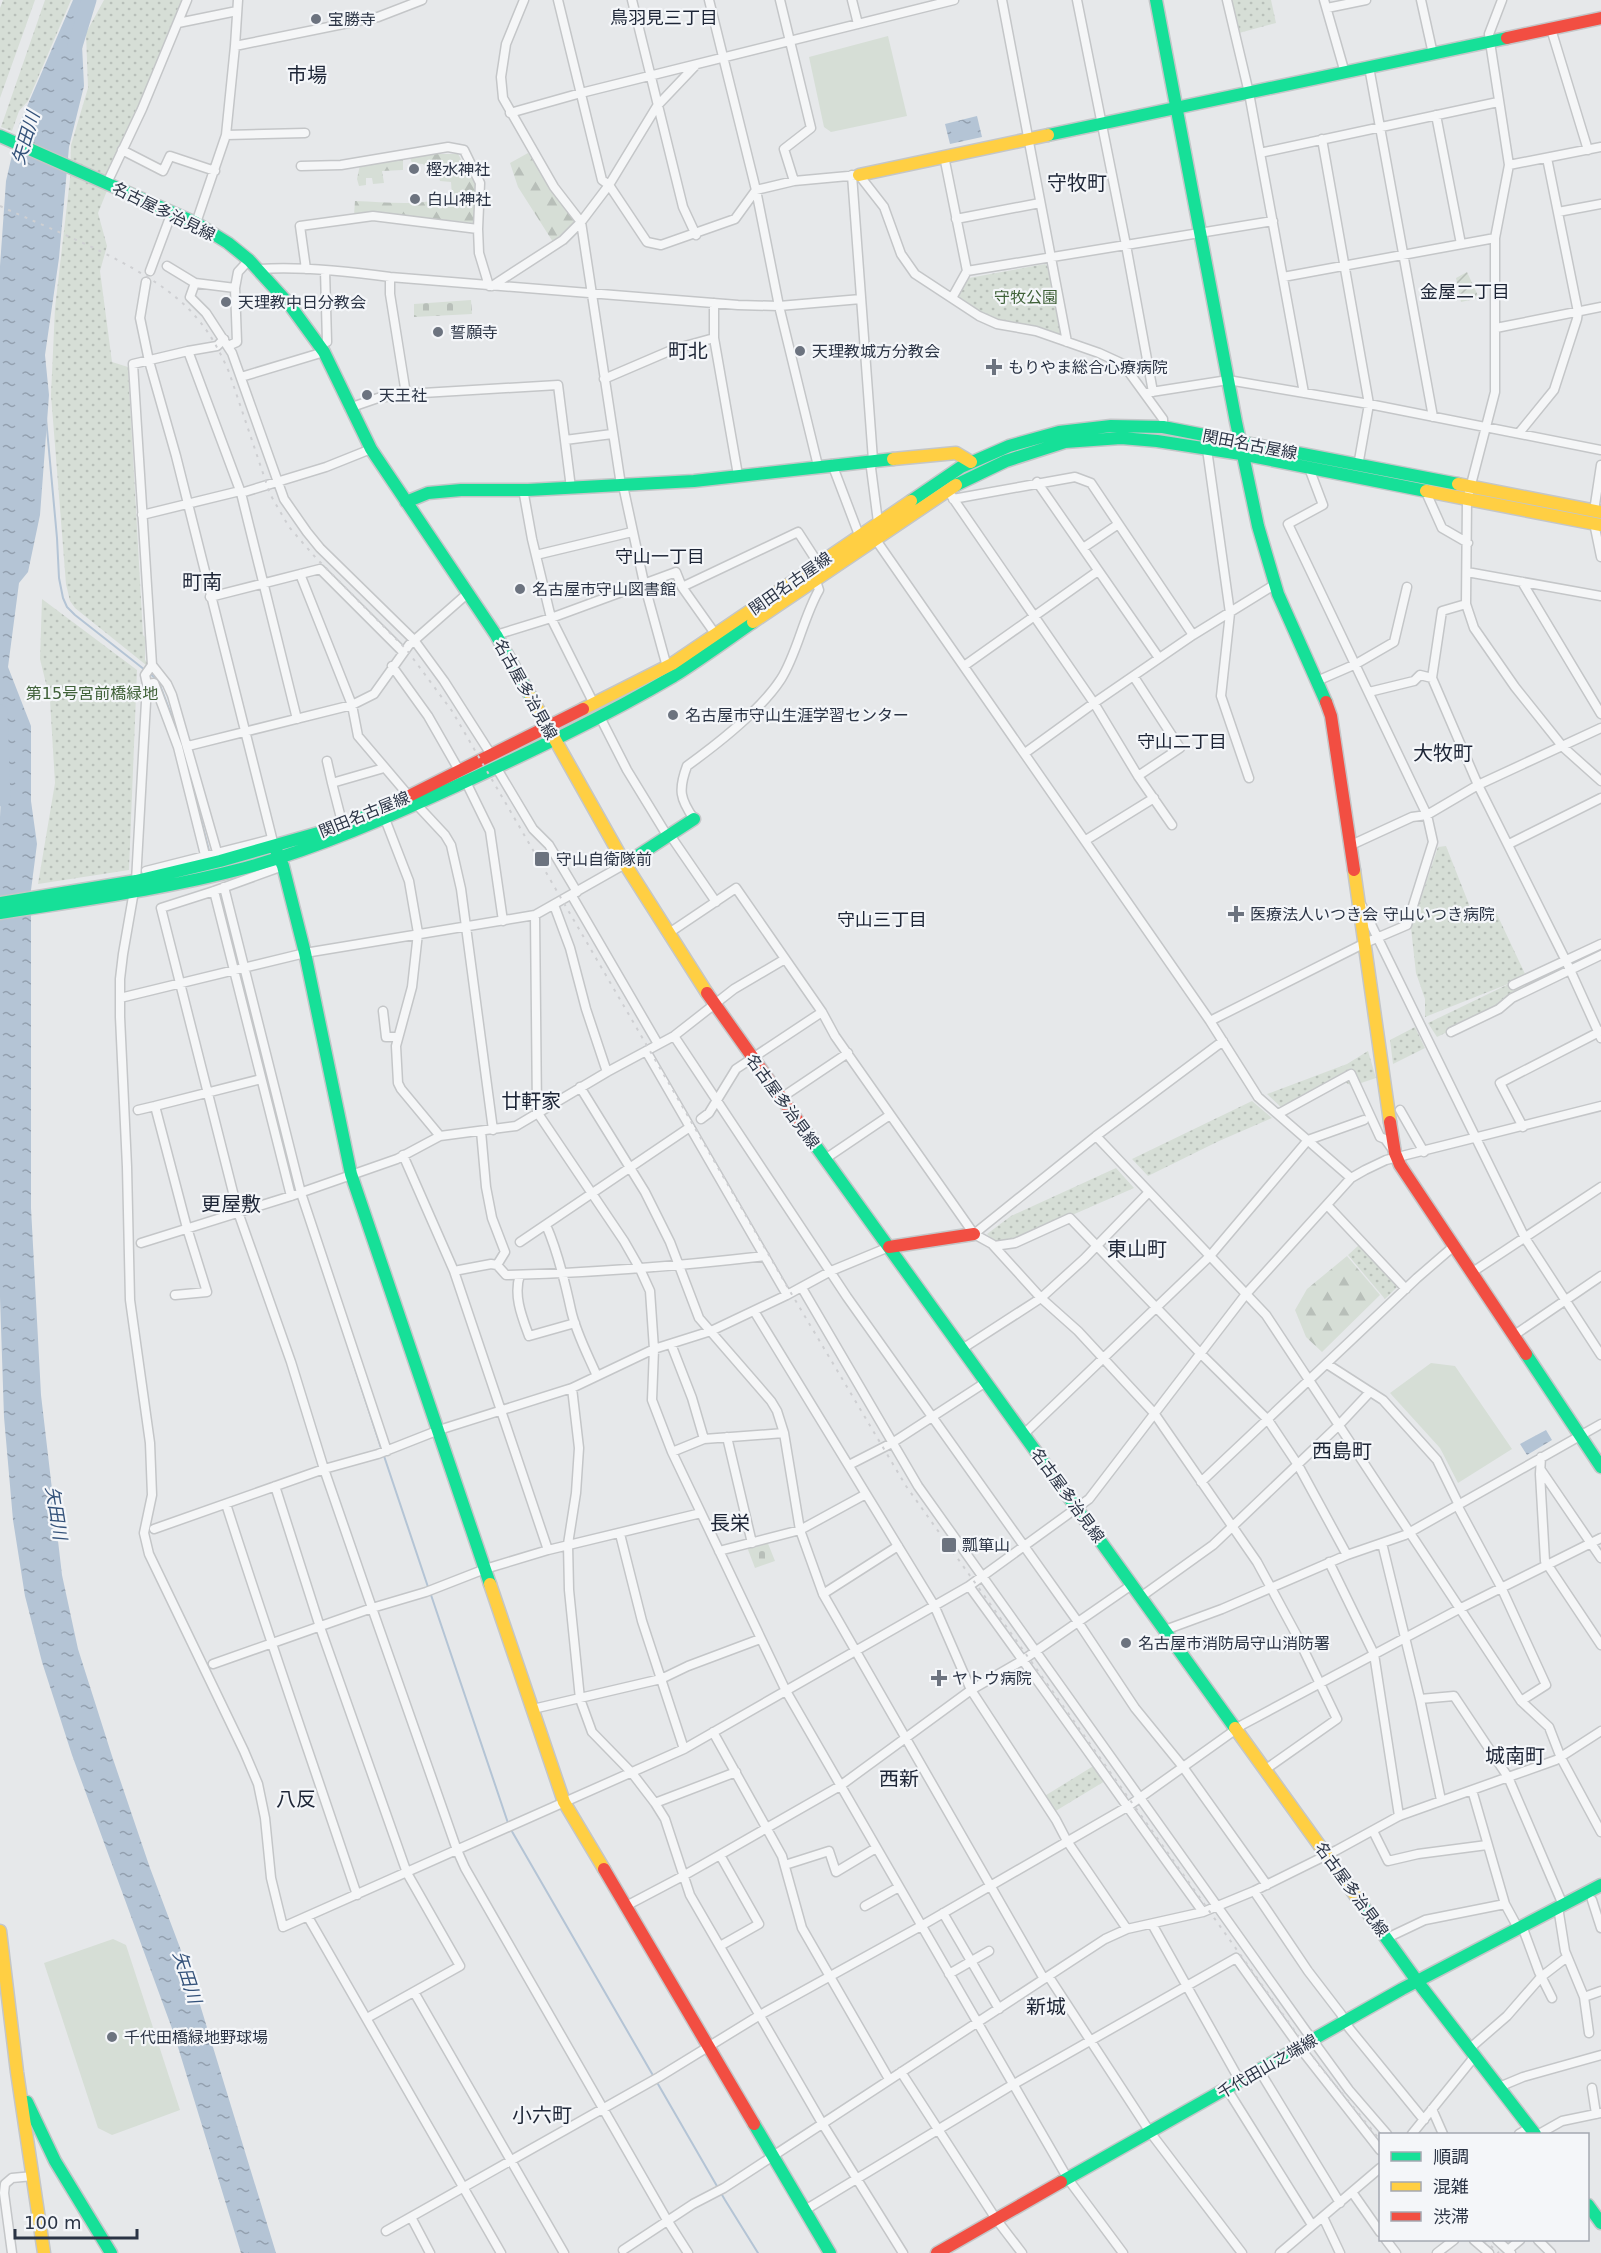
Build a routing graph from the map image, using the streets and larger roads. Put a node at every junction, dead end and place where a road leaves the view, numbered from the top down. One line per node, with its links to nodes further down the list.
1 (187, 0): 22 (street)
2 (238, 0): 20 (street)
3 (422, 0): 27 (street)
4 (524, 0): 39 (street)
5 (558, 0): 34 (street)
6 (632, 0): 33 (street)
7 (709, 0): 29 (street)
8 (780, 0): 25 (street)
9 (852, 0): 23 (street)
10 (954, 0): 18 (street)
11 (1002, 0): 46 (street)
12 (1077, 0): 41 (street)
13 (1156, 0): 38 (street)
14 (1227, 0): 35 (street)
15 (1366, 0): 19 (street)
16 (1420, 0): 28 (street)
17 (1502, 0): 26 (street)
18 (926, 3): 23 (street)
19 (1326, 4): 32 (street)
20 (237, 11): 22 (street); 27 (street)
21 (1601, 18): 24 (street)
22 (178, 23): 49 (street)
23 (858, 24): 25 (street)
24 (1551, 29): 26 (street); 50 (street)
25 (790, 41): 29 (street); 58 (street)
26 (1490, 42): 28 (street); 36 (street)
27 (236, 46): 44 (street)
28 (1433, 54): 31 (street)
29 (723, 57): 30 (street); 61 (street)
30 (697, 64): 33 (street); 37 (street)
31 (1369, 67): 32 (street); 42 (street)
32 (1345, 73): 35 (street)
33 (650, 76): 34 (street); 37 (street)
34 (581, 93): 39 (street); 60 (street)
35 (1249, 93): 38 (street); 51 (street)
36 (1498, 102): 40 (street); 54 (street)
37 (657, 106): 60 (street); 72 (street)
38 (1176, 108): 41 (street); 71 (street)
39 (510, 113): 68 (street)
40 (1436, 115): 42 (street); 74 (street)
41 (1101, 122): 46 (street); 75 (street)
42 (1380, 127): 47 (street); 76 (street)
43 (305, 133): 44 (street)
44 (226, 135): 56 (street)
45 (0, 136): 59 (street, 名古屋多治見線)
46 (1028, 138): 52 (street); 62 (street)
47 (1322, 139): 51 (street); 80 (street)
48 (1601, 147): 50 (street)
49 (122, 150): 56 (street); 59 (street)
50 (1588, 150): 53 (street)
51 (1260, 153): 67 (street)
52 (944, 156): 57 (street); 66 (street)
53 (1547, 158): 54 (street); 65 (street)
54 (1509, 165): 73 (street)
55 (301, 166): 70 (street)
56 (215, 171): 69 (street)
57 (855, 175): 58 (street); 93 (street); 94 (street)
58 (794, 181): 61 (street)
59 (104, 182): 64 (street, 名古屋多治見線)
60 (609, 185): 68 (street); 72 (street)
61 (756, 190): 72 (street); 96 (street)
62 (1040, 203): 66 (street); 77 (street)
63 (1601, 204): 65 (street)
64 (172, 212): 69 (street, 名古屋多治見線); 84 (street)
65 (1558, 212): 98 (street)
66 (956, 219): 85 (street)
67 (1273, 221): 71 (street); 87 (street)
68 (581, 222): 90 (street); 92 (street)
69 (196, 223): 78 (street, 名古屋多治見線)
70 (478, 229): 82 (street); 90 (street)
71 (1200, 233): 75 (street); 108 (street)
72 (696, 235)
73 (1496, 238): 74 (street); 99 (street)
74 (1461, 244): 76 (street)
75 (1126, 245): 77 (street); 109 (street)
76 (1404, 255): 80 (street); 114 (street)
77 (1051, 257): 85 (street); 101 (street)
78 (249, 260): 81 (street, 名古屋多治見線); 91 (street)
79 (167, 266): 89 (street)
80 (1344, 266): 87 (street); 112 (street)
81 (259, 269): 82 (street); 103 (street, 名古屋多治見線)
82 (306, 269): 83 (street)
83 (325, 270): 86 (street); 103 (street)
84 (150, 271)
85 (967, 271): 93 (street)
86 (390, 277): 90 (street); 111 (street)
87 (1283, 277): 110 (street)
88 (146, 282): 105 (street)
89 (195, 283): 91 (street); 102 (street)
90 (491, 286): 92 (street)
91 (235, 288): 102 (street)
92 (591, 293): 95 (street); 107 (street)
93 (952, 298): 101 (street)
94 (861, 299): 96 (street); 125 (street)
95 (714, 303): 96 (street); 100 (street)
96 (779, 306): 129 (street)
97 (1601, 307): 98 (street)
98 (1578, 312): 99 (street); 117 (street)
99 (1496, 328): 116 (street)
100 (714, 338): 107 (street); 132 (street)
101 (1067, 342): 109 (street)
102 (226, 343): 104 (street); 106 (street)
103 (325, 347): 106 (street); 113 (street, 名古屋多治見線)
104 (188, 351): 105 (street); 140 (street)
105 (149, 361): 144 (street); 145 (street)
106 (241, 377): 133 (street)
107 (604, 378): 118 (street)
108 (1228, 380): 109 (street); 110 (street); 120 (street)
109 (1149, 393): 115 (street)
110 (1304, 393): 112 (street)
111 (406, 394): 113 (street); 119 (street)
112 (1369, 405): 114 (street); 130 (street)
113 (349, 408): 121 (street, 名古屋多治見線)
114 (1434, 417): 116 (street)
115 (1163, 427): 120 (street, 関田名古屋線); 126 (street, 関田名古屋線)
116 (1486, 428): 117 (street); 136 (street)
117 (1519, 433): 123 (street)
118 (612, 434): 119 (street); 135 (street)
119 (565, 440): 137 (street)
120 (1238, 441): 124 (street); 130 (street, 関田名古屋線)
121 (371, 449): 133 (street); 143 (street, 名古屋多治見線)
122 (1207, 449): 124 (street, 関田名古屋線); 141 (street, 関田名古屋線); 171 (street)
123 (1601, 450)
124 (1242, 454): 131 (street, 関田名古屋線); 164 (street)
125 (873, 460): 126 (street); 127 (street); 147 (street)
126 (971, 462): 147 (street, 関田名古屋線)
127 (832, 464): 129 (street); 150 (street)
128 (1601, 465): 146 (street)
129 (818, 466): 132 (street)
130 (1358, 466): 136 (street, 関田名古屋線)
131 (1309, 468): 139 (street, 関田名古屋線); 180 (street)
132 (738, 475): 135 (street)
133 (276, 482): 140 (street); 177 (street)
134 (1037, 482): 141 (street); 148 (street); 153 (street)
135 (621, 485): 137 (street); 149 (street)
136 (1469, 486): 142 (street); 146 (street, 関田名古屋線)
137 (571, 488): 138 (street)
138 (523, 489): 143 (street); 154 (street)
139 (1425, 489): 142 (street, 関田名古屋線); 152 (street)
140 (240, 492): 144 (street); 163 (street)
141 (950, 495): 151 (street, 関田名古屋線); 172 (street)
142 (1467, 500): 146 (street, 関田名古屋線); 152 (street)
143 (406, 502): 167 (street, 名古屋多治見線)
144 (187, 504): 145 (street); 169 (street)
145 (142, 515): 181 (street)
146 (1597, 518): 155 (street)
147 (878, 522): 150 (street, 関田名古屋線); 151 (street)
148 (1118, 525): 153 (street); 176 (street)
149 (632, 532): 154 (street); 162 (street)
150 (859, 535): 156 (street, 関田名古屋線)
151 (876, 540): 160 (street, 関田名古屋線); 183 (street)
152 (1468, 543): 158 (street)
153 (1083, 548): 157 (street)
154 (536, 555): 173 (street)
155 (1601, 557)
156 (818, 563): 165 (street); 175 (street, 関田名古屋線)
157 (1098, 571): 172 (street); 179 (street)
158 (1467, 572): 161 (street); 170 (street)
159 (300, 574): 163 (street); 178 (street); 192 (street)
160 (816, 582): 194 (street, 関田名古屋線); 217 (street)
161 (1522, 582): 168 (street); 193 (street)
162 (644, 583): 165 (street); 173 (street); 184 (street)
163 (263, 584): 169 (street); 195 (street)
164 (1274, 585): 171 (street); 188 (street)
165 (682, 587): 175 (street)
166 (1407, 587): 180 (street)
167 (468, 593): 174 (street, 名古屋多治見線); 177 (street)
168 (1601, 596)
169 (210, 597): 198 (street)
170 (1466, 604): 186 (street); 201 (street)
171 (1230, 613): 176 (street); 208 (street)
172 (1033, 616): 183 (street); 190 (street)
173 (551, 618): 174 (street); 191 (street)
174 (496, 635): 196 (street, 名古屋多治見線)
175 (716, 635): 184 (street, 関田名古屋線)
176 (1193, 635): 179 (street)
177 (414, 640): 178 (street); 204 (street)
178 (403, 652): 182 (street)
179 (1159, 658): 185 (street)
180 (1356, 664): 188 (street); 189 (street)
181 (152, 665): 187 (street); 200 (street)
182 (392, 666): 192 (street); 207 (street)
183 (964, 666): 202 (street)
184 (667, 667): 191 (street, 関田名古屋線)
185 (1134, 677): 190 (street); 206 (street)
186 (1432, 678): 189 (street); 211 (street)
187 (146, 679): 225 (street); 228 (street)
188 (1317, 681): 223 (street)
189 (1369, 692): 215 (street)
190 (1094, 703): 202 (street); 206 (street)
191 (594, 704): 196 (street, 関田名古屋線)
192 (352, 705): 195 (street); 205 (street)
193 (1601, 714)
194 (600, 717): 199 (street, 関田名古屋線); 220 (street)
195 (297, 719): 198 (street)
196 (548, 728): 199 (street, 名古屋多治見線); 204 (street, 関田名古屋線)
197 (1601, 728): 201 (street)
198 (245, 732): 200 (street); 224 (street)
199 (555, 740): 204 (street, 関田名古屋線); 226 (street, 名古屋多治見線)
200 (188, 746): 225 (street)
201 (1563, 747): 209 (street); 211 (street)
202 (1025, 753): 221 (street)
203 (327, 761): 210 (street)
204 (494, 761): 207 (street, 関田名古屋線); 231 (street)
205 (384, 768): 210 (street); 214 (street)
206 (1138, 776): 212 (street)
207 (463, 777): 214 (street, 関田名古屋線); 237 (street)
208 (1249, 778)
209 (1601, 781)
210 (332, 783): 219 (street)
211 (1478, 785): 215 (street); 222 (street)
212 (1154, 798): 218 (street); 221 (street)
213 (1601, 798): 222 (street)
214 (413, 801): 216 (street, 関田名古屋線); 219 (street, 関田名古屋線); 238 (street)
215 (1427, 815): 223 (street); 241 (street)
216 (385, 819): 224 (street, 関田名古屋線); 239 (street)
217 (694, 819): 220 (street)
218 (1172, 825)
219 (343, 826): 224 (street, 関田名古屋線)
220 (669, 836): 226 (street); 232 (street)
221 (1086, 840): 256 (street)
222 (1509, 844): 247 (street)
223 (1349, 846): 230 (street)
224 (277, 852): 225 (street, 関田名古屋線); 229 (street); 244 (street)
225 (214, 858): 227 (street); 228 (street, 関田名古屋線)
226 (626, 864): 231 (street); 240 (street, 名古屋多治見線)
227 (146, 871)
228 (135, 886): 233 (street, 関田名古屋線); 235 (street, 関田名古屋線); 252 (street)
229 (219, 889): 248 (street); 249 (street); 250 (street)
230 (1355, 891): 241 (street); 242 (street)
231 (575, 894): 234 (street); 262 (street)
232 (716, 902): 240 (street); 246 (street)
233 (0, 903)
234 (554, 905): 236 (street); 266 (street)
235 (0, 913)
236 (535, 915): 237 (street); 276 (street)
237 (503, 921): 238 (street)
238 (465, 926): 239 (street); 283 (street)
239 (418, 933): 244 (street); 260 (street)
240 (669, 933): 253 (street, 名古屋多治見線)
241 (1377, 937): 242 (street); 287 (street)
242 (1365, 943): 256 (street); 291 (street)
243 (1601, 944): 247 (street)
244 (304, 953): 248 (street); 294 (street)
245 (1601, 955): 247 (street)
246 (785, 959): 253 (street); 255 (street)
247 (1568, 965): 251 (street); 257 (street); 258 (street)
248 (244, 967): 249 (street); 298 (street)
249 (234, 970): 250 (street); 267 (street)
250 (179, 983): 252 (street); 269 (street)
251 (1513, 986)
252 (120, 998): 470 (street)
253 (714, 1005): 259 (street); 265 (street, 名古屋多治見線)
254 (383, 1011): 260 (street)
255 (822, 1012): 264 (street); 265 (street)
256 (1210, 1021): 261 (street)
257 (1451, 1032)
258 (1600, 1034): 282 (street)
259 (674, 1036): 262 (street); 271 (street)
260 (398, 1037): 285 (street)
261 (1222, 1041): 277 (street); 286 (street)
262 (658, 1044): 263 (street)
263 (646, 1051): 266 (street); 281 (street)
264 (848, 1053): 270 (street); 278 (street)
265 (753, 1059): 270 (street, 名古屋多治見線); 271 (street)
266 (607, 1072): 268 (street)
267 (261, 1079): 269 (street); 300 (street)
268 (580, 1088): 276 (street); 293 (street)
269 (207, 1092): 272 (street); 302 (street)
270 (781, 1098): 292 (street, 名古屋多治見線)
271 (716, 1102): 279 (street); 319 (street)
272 (155, 1106): 274 (street); 304 (street)
273 (1601, 1106): 282 (street)
274 (138, 1110)
275 (1400, 1110): 289 (street)
276 (537, 1113): 283 (street); 299 (street)
277 (1278, 1114): 288 (street); 291 (street)
278 (890, 1116): 292 (street); 305 (street)
279 (701, 1119)
280 (1365, 1120): 288 (street)
281 (690, 1127): 293 (street); 313 (street)
282 (1523, 1127): 287 (street)
283 (493, 1130): 284 (street)
284 (481, 1131): 285 (street); 315 (street)
285 (440, 1136): 290 (street)
286 (1096, 1136): 297 (street); 305 (street)
287 (1475, 1139): 289 (street); 306 (street)
288 (1308, 1140): 295 (street); 314 (street)
289 (1424, 1152): 291 (street)
290 (403, 1155): 294 (street); 318 (street)
291 (1396, 1155): 295 (street); 311 (street)
292 (825, 1159): 312 (street, 名古屋多治見線)
293 (630, 1168): 299 (street); 316 (street)
294 (351, 1174): 298 (street); 354 (street)
295 (1351, 1179): 301 (street)
296 (1601, 1187): 306 (street)
297 (1149, 1192): 310 (street); 314 (street)
298 (301, 1193): 300 (street); 361 (street)
299 (591, 1193): 303 (street); 317 (street)
300 (291, 1196): 302 (street)
301 (1327, 1206): 325 (street); 326 (street)
302 (238, 1212): 304 (street); 367 (street)
303 (546, 1225): 307 (street); 320 (street)
304 (187, 1228): 308 (street); 327 (street)
305 (974, 1234): 309 (street); 312 (street)
306 (1525, 1238): 321 (street); 330 (street)
307 (520, 1242)
308 (141, 1243)
309 (994, 1246): 310 (street); 329 (street)
310 (1096, 1246): 329 (street); 331 (street)
311 (1454, 1246): 321 (street); 325 (street)
312 (889, 1247): 319 (street); 338 (street, 名古屋多治見線)
313 (765, 1256): 316 (street); 328 (street)
314 (1210, 1256): 326 (street); 331 (street)
315 (497, 1265): 318 (street); 322 (street)
316 (678, 1266): 317 (street); 334 (street)
317 (640, 1269): 320 (street); 337 (street)
318 (454, 1271): 348 (street)
319 (831, 1271): 324 (street); 350 (street)
320 (561, 1273): 322 (street); 333 (street)
321 (1471, 1273): 335 (street)
322 (520, 1275): 333 (street)
323 (1601, 1276): 330 (street)
324 (802, 1288): 328 (street); 360 (street)
325 (1406, 1289): 342 (street)
326 (1246, 1294): 339 (street); 344 (street)
327 (175, 1295)
328 (787, 1295): 332 (street)
329 (1041, 1298): 338 (street); 341 (street)
330 (1565, 1299): 335 (street); 340 (street)
331 (1156, 1307): 339 (street); 341 (street)
332 (754, 1311): 334 (street); 364 (street)
333 (575, 1323): 343 (street)
334 (711, 1331): 336 (street); 355 (street)
335 (1513, 1335): 357 (street)
336 (671, 1344): 337 (street); 359 (street)
337 (654, 1349): 343 (street); 362 (street)
338 (962, 1349): 345 (street, 名古屋多治見線)
339 (1200, 1353): 349 (street); 351 (street)
340 (1601, 1355)
341 (1102, 1358): 349 (street); 356 (street)
342 (1327, 1364): 344 (street); 347 (street)
343 (597, 1376): 346 (street)
344 (1309, 1381): 351 (street); 353 (street)
345 (986, 1382): 350 (street); 356 (street, 名古屋多治見線)
346 (572, 1388): 348 (street); 385 (street)
347 (1369, 1393): 353 (street); 373 (street)
348 (502, 1410): 354 (street); 388 (street)
349 (1154, 1413): 369 (street); 374 (street)
350 (933, 1416): 360 (street); 387 (street)
351 (1268, 1420): 365 (street); 369 (street)
352 (1601, 1424): 357 (street)
353 (1339, 1425): 365 (street); 379 (street)
354 (438, 1430): 361 (street); 394 (street)
355 (784, 1433): 358 (street); 378 (street)
356 (1024, 1434): 374 (street, 名古屋多治見線)
357 (1580, 1436): 363 (street); 366 (street)
358 (727, 1437): 359 (street); 382 (street)
359 (704, 1439): 362 (street)
360 (892, 1443): 364 (street); 395 (street)
361 (384, 1452): 367 (street)
362 (672, 1452): 375 (street)
363 (1541, 1458): 368 (street); 373 (street)
364 (849, 1465): 371 (street)
365 (1298, 1465): 376 (street); 390 (street)
366 (1601, 1467)
367 (324, 1469): 370 (street); 403 (street)
368 (1541, 1470): 384 (street); 393 (street)
369 (1201, 1482): 376 (street)
370 (275, 1486): 372 (street); 406 (street)
371 (866, 1494): 378 (street); 386 (street)
372 (226, 1504): 377 (street); 410 (street)
373 (1458, 1505): 379 (street); 399 (street)
374 (1078, 1509): 387 (street); 396 (street, 名古屋多治見線)
375 (702, 1513): 380 (street); 389 (street)
376 (1232, 1527): 398 (street); 401 (street)
377 (154, 1529)
378 (800, 1530): 382 (street); 400 (street)
379 (1411, 1533): 383 (street); 404 (street)
380 (620, 1534): 385 (street); 417 (street)
381 (1601, 1538): 384 (street)
382 (752, 1543): 389 (street)
383 (1382, 1543): 390 (street); 408 (street)
384 (1591, 1543): 391 (street); 393 (street)
385 (568, 1544): 388 (street); 421 (street)
386 (898, 1546): 400 (street); 402 (street)
387 (1025, 1546): 395 (street); 405 (street)
388 (548, 1550): 394 (street)
389 (719, 1551): 409 (street)
390 (1347, 1555): 392 (street)
391 (1601, 1558)
392 (1329, 1562): 398 (street); 414 (street)
393 (1547, 1565): 399 (street); 411 (street)
394 (485, 1569): 403 (street); 424 (street)
395 (982, 1576): 397 (street); 413 (street)
396 (1133, 1584): 401 (street, 名古屋多治見線); 405 (street)
397 (969, 1586): 402 (street); 415 (street)
398 (1272, 1587): 407 (street); 418 (street)
399 (1501, 1587): 404 (street); 423 (street)
400 (823, 1594): 412 (street)
401 (1142, 1596): 407 (street, 名古屋多治見線)
402 (934, 1605): 412 (street); 419 (street)
403 (372, 1608): 406 (street); 450 (street)
404 (1461, 1608): 408 (street); 423 (street)
405 (1078, 1622): 413 (street); 431 (street)
406 (320, 1627): 410 (street); 454 (street)
407 (1165, 1629): 425 (street, 名古屋多治見線)
408 (1404, 1638): 414 (street); 422 (street)
409 (760, 1639): 417 (street); 420 (street)
410 (270, 1644): 416 (street); 461 (street)
411 (1601, 1645)
412 (854, 1651): 420 (street); 428 (street)
413 (1036, 1652): 415 (street); 438 (street)
414 (1374, 1654): 418 (street); 443 (street)
415 (1023, 1660): 419 (street); 442 (street)
416 (213, 1664)
417 (661, 1679): 421 (street); 429 (street)
418 (1320, 1682): 425 (street); 432 (street)
419 (971, 1690): 428 (street); 447 (street)
420 (786, 1691): 427 (street); 436 (street)
421 (580, 1699): 424 (street); 434 (street)
422 (1420, 1699): 435 (street); 439 (street)
423 (1521, 1701): 430 (street)
424 (533, 1709): 440 (street)
425 (1238, 1729): 431 (street); 432 (street, 名古屋多治見線)
426 (1601, 1731): 430 (street)
427 (713, 1732): 429 (street); 433 (street)
428 (905, 1738): 436 (street); 458 (street)
429 (684, 1749): 434 (street)
430 (1561, 1758): 435 (street); 446 (street)
431 (1184, 1767): 438 (street); 456 (street)
432 (1266, 1769): 452 (street, 名古屋多治見線)
433 (736, 1772): 441 (street); 444 (street)
434 (632, 1773): 440 (street); 441 (street)
435 (1508, 1777): 437 (street); 467 (street)
436 (840, 1786): 444 (street); 449 (street)
437 (1472, 1790): 439 (street); 448 (street)
438 (1140, 1798): 442 (street); 464 (street)
439 (1441, 1800): 443 (street)
440 (564, 1802): 450 (street); 465 (street)
441 (655, 1803): 455 (street)
442 (1127, 1807): 447 (street); 468 (street)
443 (1400, 1816): 445 (street)
444 (767, 1827): 451 (street); 453 (street)
445 (1373, 1831): 448 (street); 452 (street)
446 (1601, 1832)
447 (1067, 1841): 458 (street); 475 (street)
448 (1487, 1845): 463 (street)
449 (876, 1848): 453 (street); 459 (street)
450 (457, 1850): 454 (street); 514 (street)
451 (720, 1855): 455 (street); 480 (street)
452 (1328, 1855): 456 (street); 478 (street, 名古屋多治見線)
453 (785, 1865): 485 (street)
454 (407, 1873): 461 (street); 491 (street)
455 (683, 1876): 465 (street); 480 (street)
456 (1267, 1885): 460 (street)
457 (1601, 1885): 467 (street, 千代田山之端線)
458 (990, 1886): 469 (street); 487 (street)
459 (899, 1887): 466 (street); 472 (street)
460 (1254, 1891): 464 (street); 497 (street)
461 (357, 1894): 470 (street)
462 (1592, 1900): 474 (street)
463 (1505, 1904): 473 (street); 478 (street)
464 (1218, 1905): 468 (street); 500 (street)
465 (626, 1906): 502 (street)
466 (865, 1906)
467 (1560, 1906): 473 (street, 千代田山之端線); 482 (street)
468 (1203, 1912): 471 (street)
469 (943, 1913): 472 (street); 483 (street)
470 (308, 1917): 496 (street)
471 (1152, 1924): 475 (street); 489 (street)
472 (921, 1926): 484 (street); 485 (street)
473 (1520, 1927): 486 (street); 488 (street, 千代田山之端線)
474 (1601, 1928)
475 (1127, 1929): 487 (street)
476 (0, 1930): 477 (street)
477 (1, 1937): 479 (street); 520 (street)
478 (1387, 1938): 488 (street, 名古屋多治見線)
479 (0, 1943)
480 (720, 1947): 495 (street)
481 (989, 1951): 483 (street)
482 (1567, 1957): 486 (street); 492 (street)
483 (970, 1962): 484 (street); 494 (street)
484 (949, 1974): 498 (street)
485 (831, 1977): 495 (street); 508 (street)
486 (1541, 1977): 493 (street); 504 (street)
487 (1047, 1978): 494 (street); 501 (street)
488 (1418, 1981): 497 (street, 千代田山之端線); 504 (street, 名古屋多治見線)
489 (1187, 1986): 501 (street); 503 (street); 509 (street)
490 (1601, 1991): 492 (street)
491 (414, 1992): 496 (street); 528 (street)
492 (1584, 1997): 499 (street)
493 (1552, 1998)
494 (999, 2009): 498 (street)
495 (760, 2015): 502 (street); 518 (street)
496 (367, 2018): 533 (street)
497 (1345, 2021): 500 (street, 千代田山之端線); 517 (street)
498 (977, 2023): 507 (street); 510 (street)
499 (1589, 2033)
500 (1313, 2040): 503 (street, 千代田山之端線); 522 (street)
501 (1090, 2041): 510 (street); 521 (street)
502 (709, 2046): 514 (street); 527 (street)
503 (1300, 2048): 506 (street, 千代田山之端線); 526 (street)
504 (1472, 2053): 511 (street, 名古屋多治見線); 515 (street)
505 (1601, 2055): 511 (street)
506 (1259, 2070): 509 (street, 千代田山之端線); 535 (street)
507 (901, 2072): 508 (street); 519 (street)
508 (889, 2079): 518 (street)
509 (1240, 2081): 513 (street, 千代田山之端線)
510 (1012, 2085): 519 (street); 532 (street)
511 (1498, 2087): 525 (street, 名古屋多治見線)
512 (1592, 2088): 516 (street)
513 (1227, 2089): 521 (street, 千代田山之端線); 543 (street)
514 (603, 2108): 528 (street); 542 (street)
515 (1432, 2109): 517 (street); 524 (street)
516 (1599, 2113): 525 (street)
517 (1424, 2120): 523 (street)
518 (822, 2123): 527 (street); 531 (street)
519 (938, 2129): 531 (street); 540 (street)
520 (33, 2130): 530 (street); 554 (street)
521 (1150, 2132): 532 (street, 千代田山之端線); 564 (street)
522 (1386, 2133)
523 (1414, 2133)
524 (1443, 2133)
525 (1531, 2133)
526 (1379, 2149)
527 (772, 2156): 537 (street); 542 (street)
528 (511, 2160): 533 (street); 557 (street)
529 (1379, 2169): 534 (street)
530 (33, 2176): 552 (street); 553 (street)
531 (857, 2177): 537 (street); 560 (street)
532 (1068, 2179): 540 (street, 千代田山之端線); 563 (street)
533 (463, 2187): 538 (street); 556 (street)
534 (1352, 2192): 535 (street); 545 (street)
535 (1340, 2203): 539 (street)
536 (1589, 2207): 541 (street)
537 (805, 2210): 559 (street)
538 (411, 2217): 544 (street); 555 (street)
539 (1323, 2217): 543 (street); 566 (street)
540 (996, 2219): 561 (street, 千代田山之端線); 562 (street)
541 (1600, 2219)
542 (667, 2220): 550 (street); 558 (street)
543 (1312, 2225): 565 (street)
544 (386, 2231)
545 (1379, 2231)
546 (1453, 2241): 567 (street)
547 (1475, 2241): 568 (street)
548 (1498, 2241): 551 (street)
549 (1539, 2241): 569 (street)
550 (623, 2250)
551 (1510, 2251)
552 (12, 2253)
553 (44, 2253)
554 (111, 2253)
555 (430, 2253)
556 (501, 2253)
557 (564, 2253)
558 (688, 2253)
559 (830, 2253)
560 (903, 2253)
561 (937, 2253)
562 (1022, 2253)
563 (1123, 2253)
564 (1242, 2253)
565 (1280, 2253)
566 (1340, 2253)
567 (1437, 2253)
568 (1489, 2253)
569 (1551, 2253)

